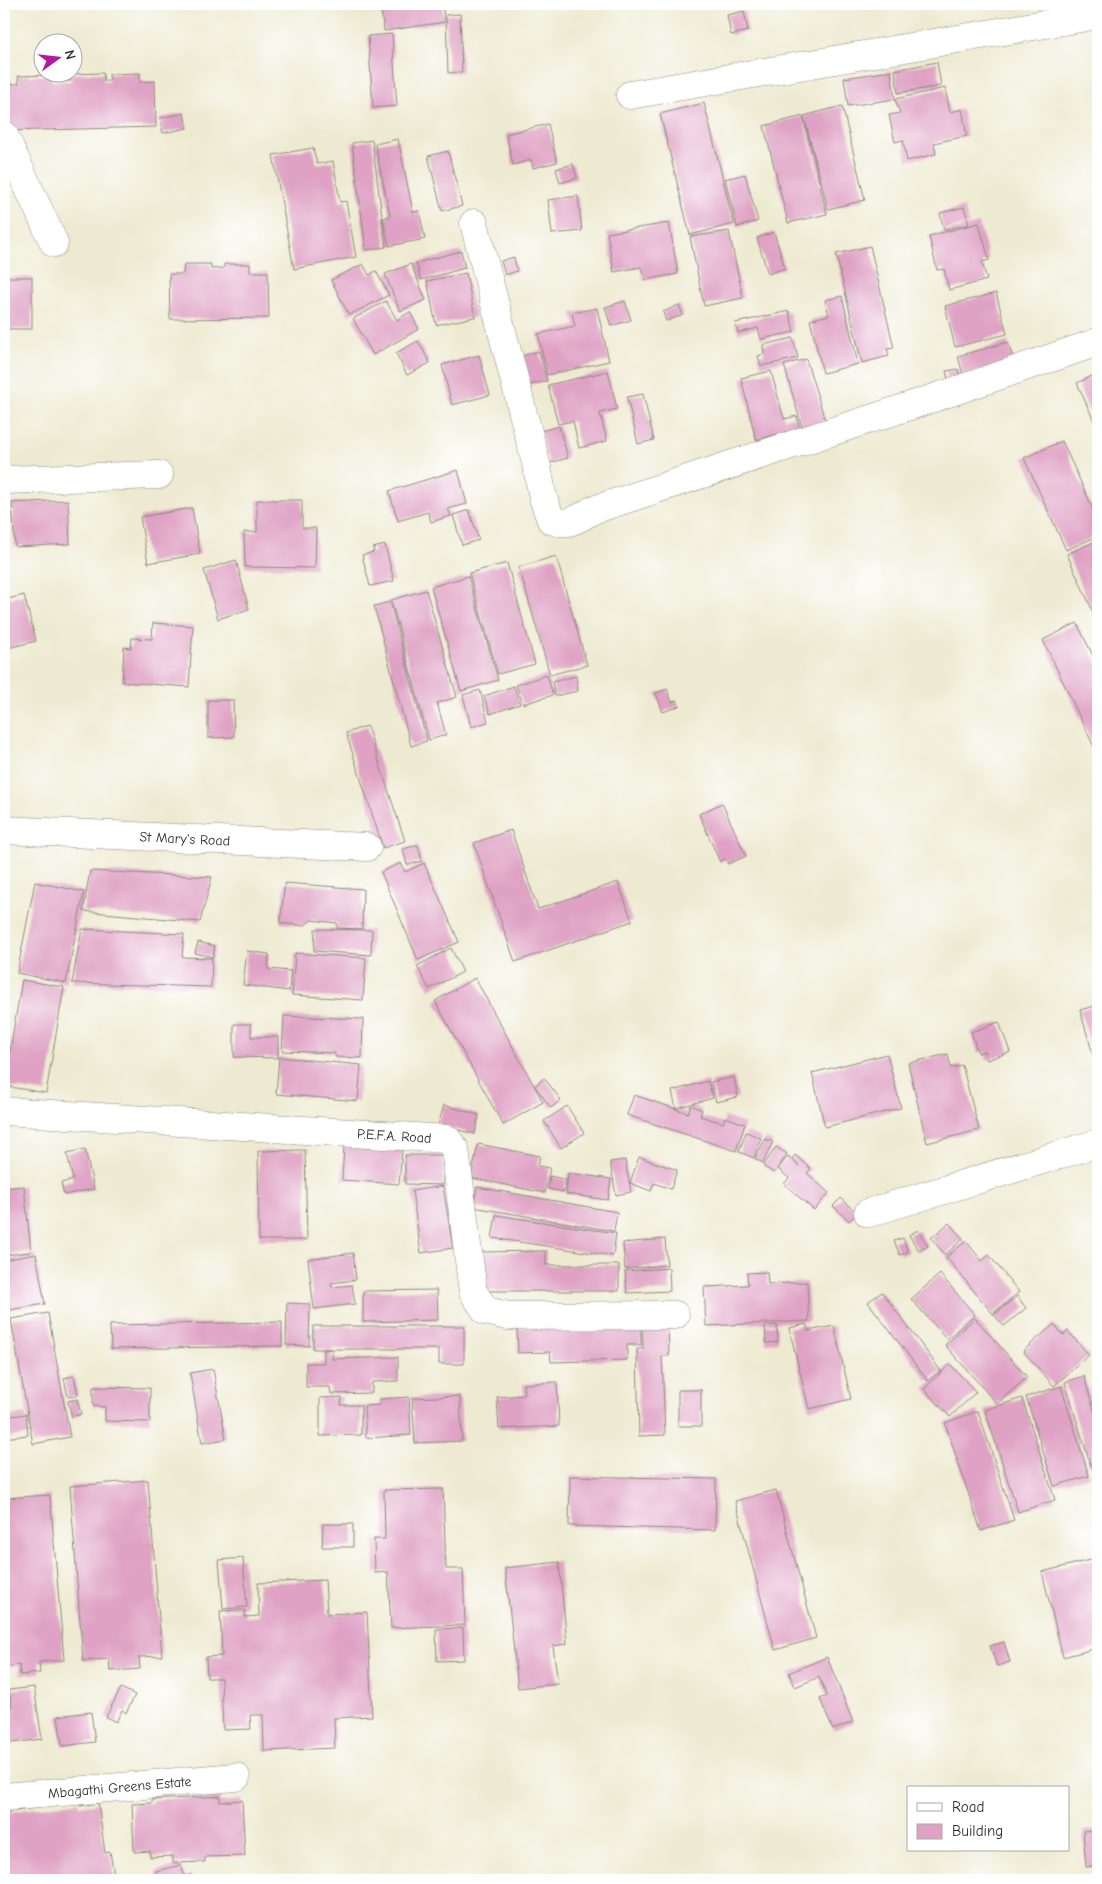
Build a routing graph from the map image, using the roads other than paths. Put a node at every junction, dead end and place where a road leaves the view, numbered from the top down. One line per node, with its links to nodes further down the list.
1 (1098, 15): 2 (street)
2 (630, 94)
3 (4, 135): 5 (street)
4 (474, 223): 6 (street)
5 (54, 243)
6 (1098, 342)
7 (159, 475): 8 (street)
8 (4, 480)
9 (4, 830): 10 (street, St Mary's Road)
10 (367, 847)
11 (4, 1111): 14 (street, P.E.F.A. Road)
12 (1098, 1143): 13 (street)
13 (868, 1213)
14 (675, 1315)
15 (236, 1777): 16 (street, Mbagathi Greens Estate)
16 (4, 1797)

